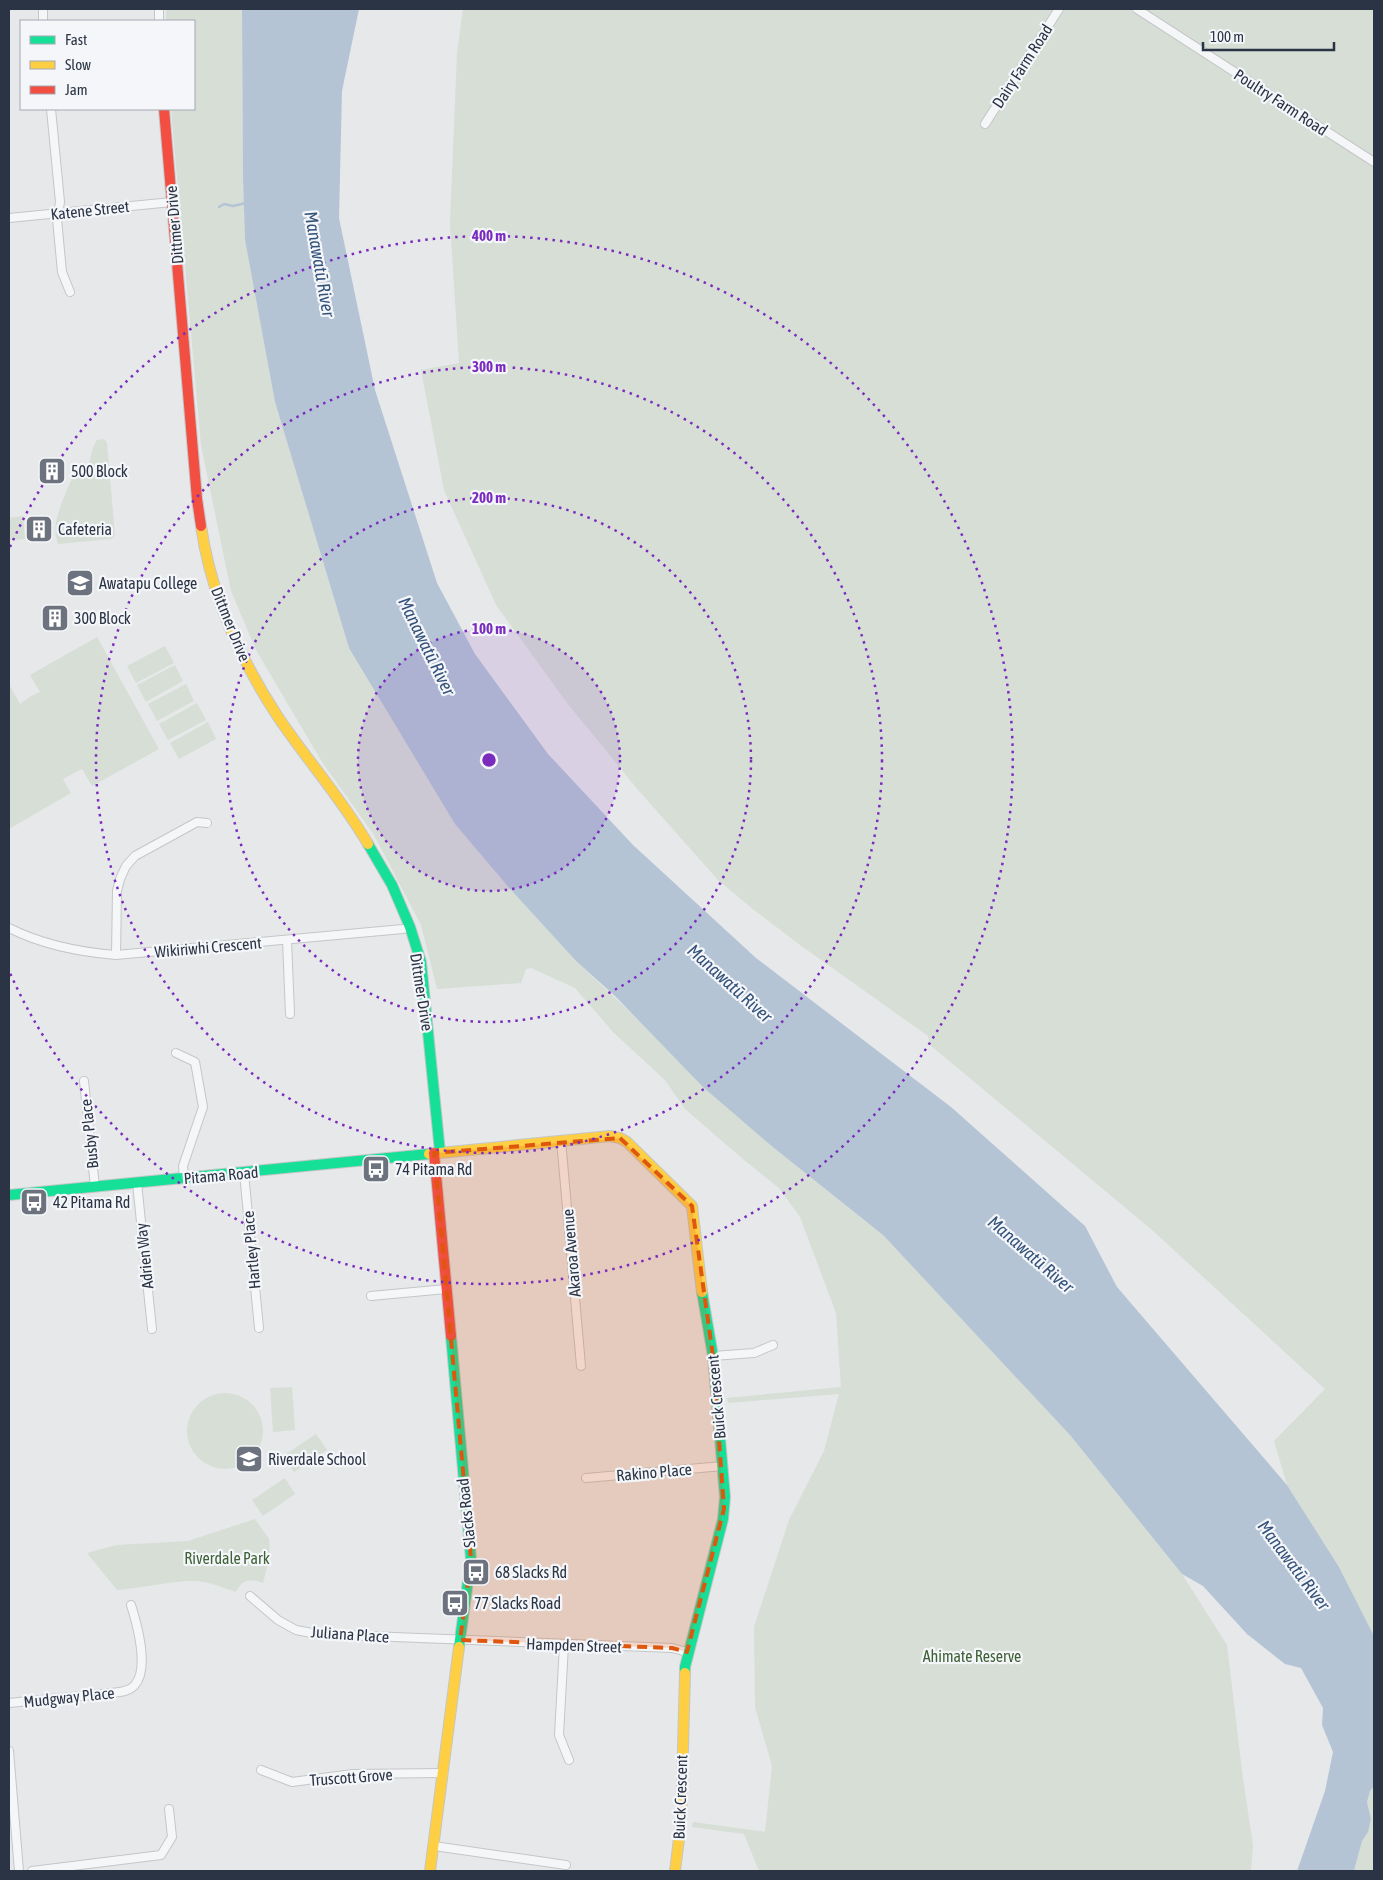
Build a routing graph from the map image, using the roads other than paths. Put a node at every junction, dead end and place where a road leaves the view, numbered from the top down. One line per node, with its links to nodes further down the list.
1 (1059, 9): 5 (street, Dairy Farm Road)
2 (1137, 9): 6 (street, Poultry Farm Road)
3 (51, 110): 8 (street)
4 (164, 110): 7 (street, Dittmer Drive)
5 (985, 124)
6 (1374, 162)
7 (172, 202): 8 (street, Katene Street); 12 (street, Dittmer Drive)
8 (58, 213): 9 (street, Katene Street); 10 (street)
9 (9, 218)
10 (70, 292)
11 (207, 823): 15 (street)
12 (410, 927): 14 (street, Wikiriwhi Crescent); 20 (street, Dittmer Drive)
13 (9, 928): 15 (street, Wikiriwhi Crescent)
14 (287, 940): 15 (street, Wikiriwhi Crescent); 16 (street)
15 (116, 955)
16 (290, 1014)
17 (176, 1053): 22 (street)
18 (84, 1080): 24 (street, Busby Place)
19 (561, 1140): 20 (street, Buick Crescent); 31 (street, Buick Crescent); 32 (street, Akaroa Avenue)
20 (437, 1152): 21 (street, Pitama Road); 26 (street, Slacks Road)
21 (244, 1173): 22 (street, Pitama Road); 28 (street, Hartley Place)
22 (184, 1178): 23 (street, Pitama Road)
23 (137, 1183): 24 (street, Pitama Road); 29 (street, Adrien Way)
24 (94, 1187): 25 (street, Pitama Road)
25 (9, 1195)
26 (446, 1290): 27 (street); 37 (street, Slacks Road)
27 (371, 1296)
28 (259, 1328)
29 (152, 1329)
30 (772, 1345): 31 (street)
31 (713, 1356): 33 (street, Buick Crescent)
32 (580, 1366)
33 (722, 1466): 34 (street, Rakino Place); 39 (street, Buick Crescent)
34 (586, 1478)
35 (250, 1596): 37 (street, Juliana Place)
36 (131, 1606): 40 (street, Mudgway Place)
37 (460, 1640): 38 (street, Hampden Street); 44 (street, Slacks Road)
38 (564, 1645): 39 (street, Hampden Street); 42 (street)
39 (687, 1652): 51 (street, Buick Crescent)
40 (9, 1703)
41 (9, 1751): 48 (street)
42 (569, 1760)
43 (261, 1770): 44 (street, Truscott Grove)
44 (443, 1773): 46 (street, Slacks Road)
45 (170, 1809): 49 (street)
46 (434, 1846): 47 (street); 50 (street, Slacks Road)
47 (566, 1865)
48 (19, 1871)
49 (32, 1871)
50 (430, 1871)
51 (675, 1871)

